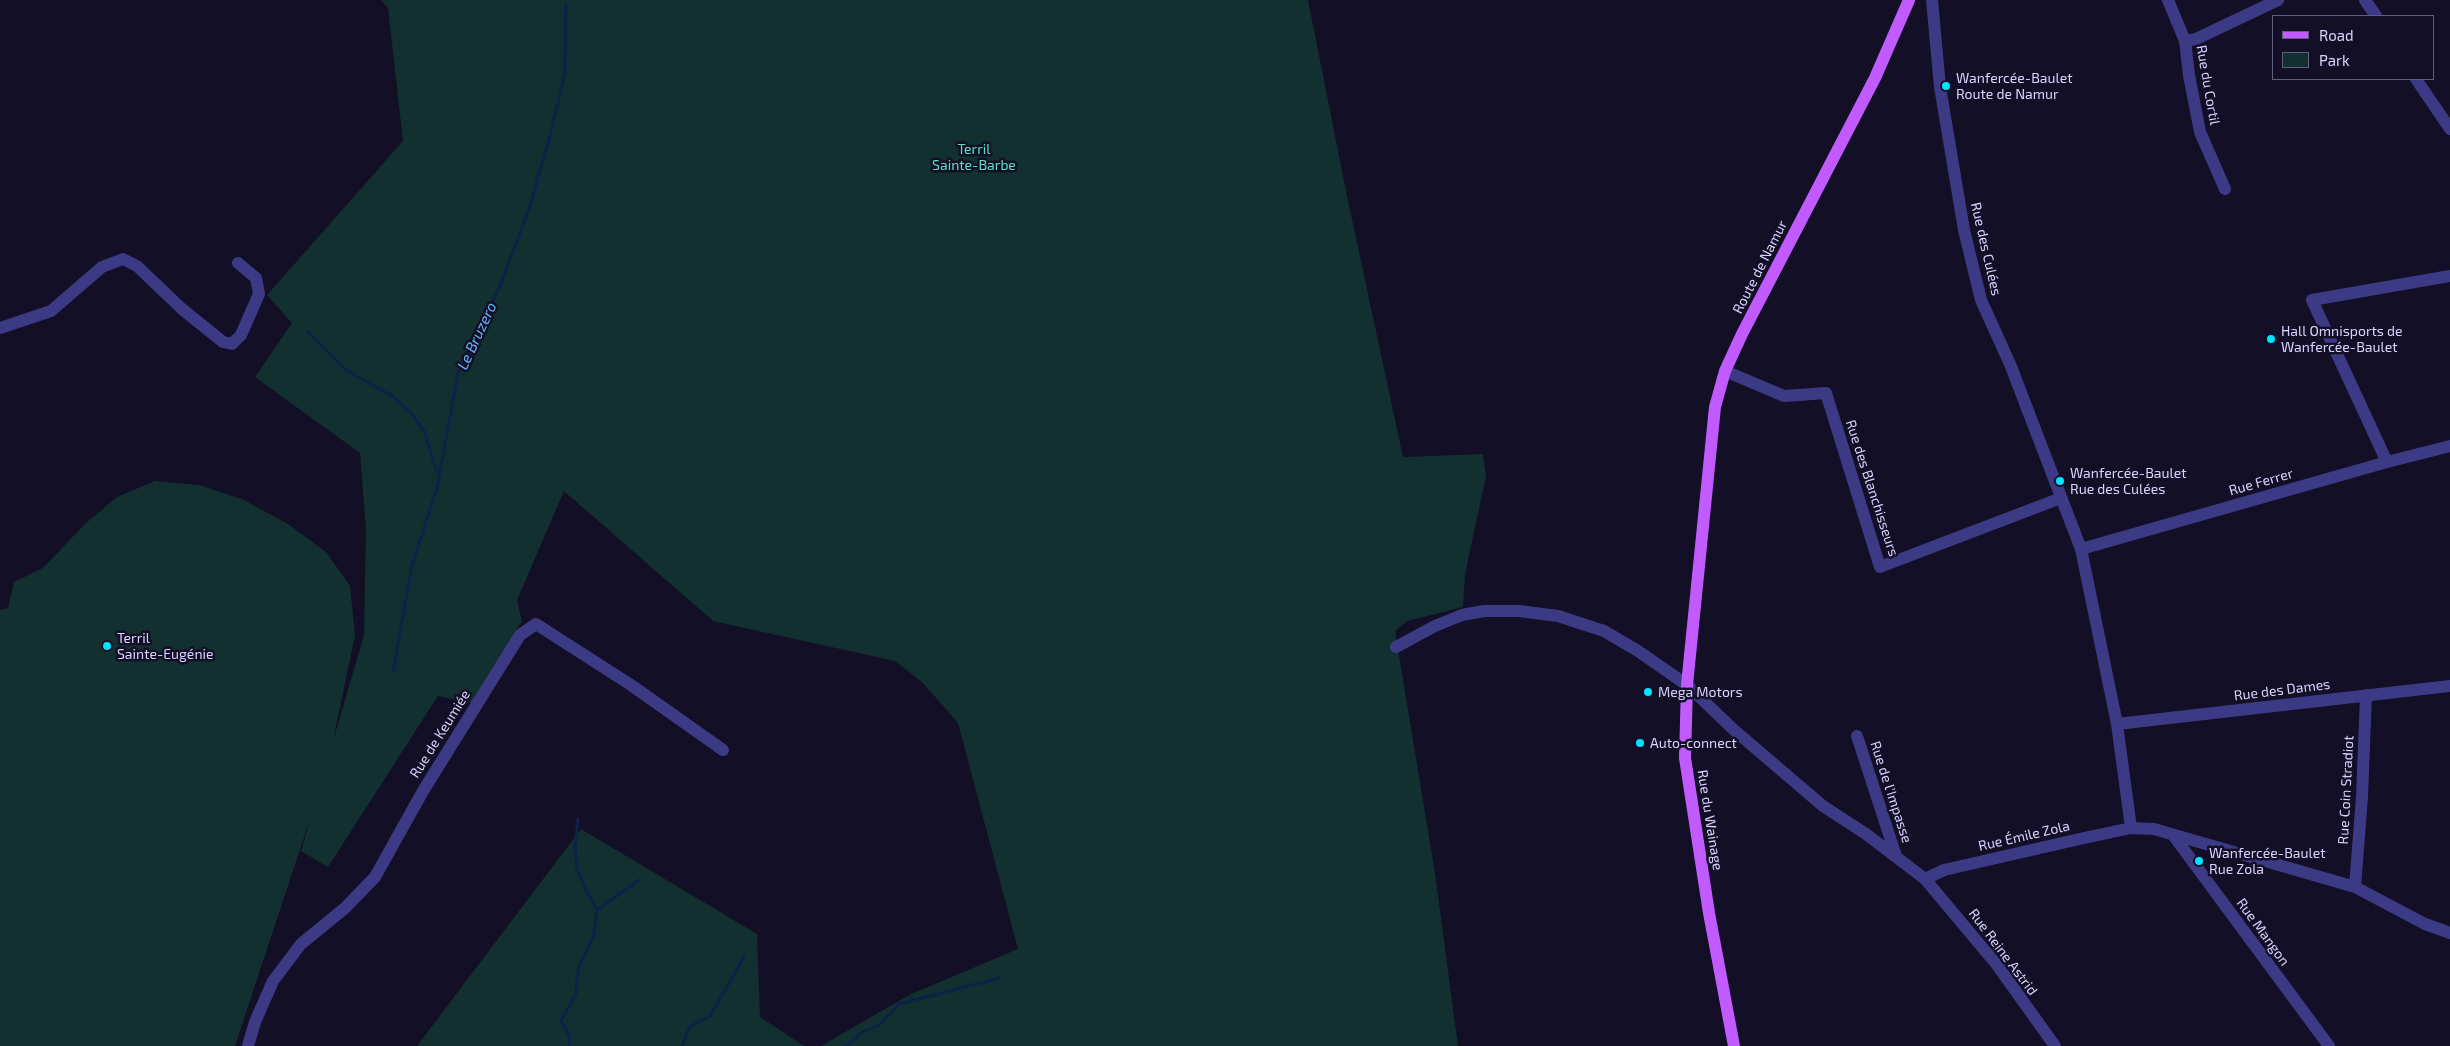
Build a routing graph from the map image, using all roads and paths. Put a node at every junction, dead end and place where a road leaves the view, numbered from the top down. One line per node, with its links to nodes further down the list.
1 (1909, 0): 14 (main road, Route de Namur)
2 (1932, 0): 17 (street, Rue des Culées)
3 (2168, 0): 7 (street, Rue du Cortil)
4 (2278, 0): 7 (street, Rue du Cortil)
5 (2365, 0): 6 (street)
6 (2375, 15)
7 (2186, 41): 10 (street, Rue du Cortil)
8 (2417, 80): 9 (street)
9 (2450, 129)
10 (2225, 189)
11 (238, 263): 13 (street)
12 (2450, 276): 16 (street)
13 (0, 328)
14 (1725, 371): 17 (street, Rue des Blanchisseurs); 19 (main road, Route de Namur)
15 (2450, 446): 16 (street, Rue Ferrer)
16 (2387, 462): 18 (street, Rue Ferrer)
17 (2061, 498): 18 (street, Rue des Culées)
18 (2081, 549): 24 (street, Rue des Culées)
19 (1698, 567): 21 (main road, Rue du Wainage)
20 (1396, 648): 21 (street, Rue Reine Astrid)
21 (1686, 685): 29 (street, Rue Reine Astrid); 34 (main road, Rue du Wainage)
22 (2450, 686): 23 (street, Rue des Dames)
23 (2366, 695): 24 (street, Rue des Dames); 31 (street, Rue Coin Stradiot)
24 (2117, 724): 27 (street, Rue des Culées)
25 (1857, 736): 29 (street, Rue de l'Impasse)
26 (723, 750): 33 (street, Rue de Keumiée)
27 (2131, 828): 28 (street, Rue Émile Zola); 30 (street, Rue Émile Zola)
28 (2173, 835): 31 (street, Rue Émile Zola); 36 (street, Rue Mangon)
29 (1896, 856): 30 (street, Rue Reine Astrid)
30 (1926, 879): 35 (street, Rue Reine Astrid)
31 (2355, 887): 32 (street, Rue Émile Zola)
32 (2450, 933)
33 (248, 1046)
34 (1734, 1046)
35 (2054, 1046)
36 (2329, 1046)

